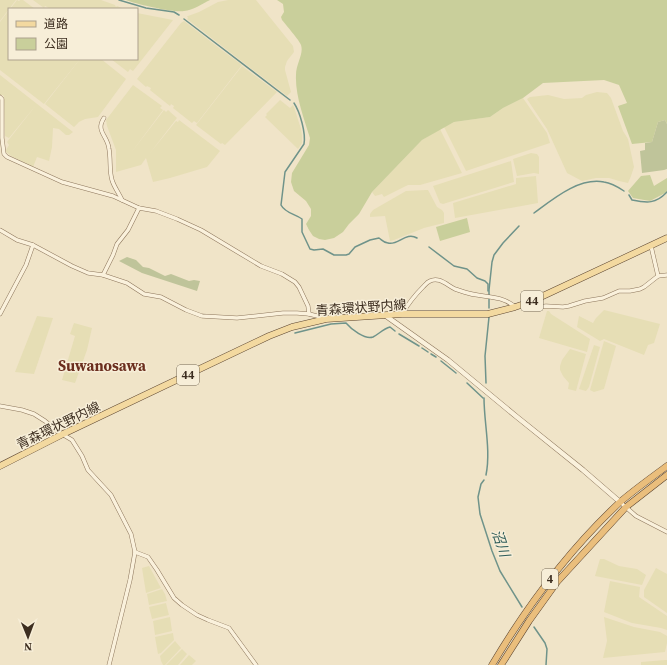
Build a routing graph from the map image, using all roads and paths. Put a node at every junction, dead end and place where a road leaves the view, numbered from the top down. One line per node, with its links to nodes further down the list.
1 (0, 98): 3 (street)
2 (104, 118): 3 (street)
3 (122, 200): 4 (street)
4 (139, 208): 9 (street); 14 (street)
5 (0, 230): 7 (street)
6 (667, 238): 8 (main road, 青森環状野内線 / 44)
7 (33, 244): 9 (street); 13 (street)
8 (651, 246): 11 (street); 12 (main road, 青森環状野内線 / 44)
9 (103, 275): 14 (street)
10 (667, 275): 11 (street)
11 (658, 276): 12 (street)
12 (518, 306): 15 (main road, 青森環状野内線 / 44); 15 (street)
13 (0, 314)
14 (309, 314): 17 (street)
15 (402, 314): 16 (main road, 青森環状野内線 / 44)
16 (386, 316): 17 (main road, 青森環状野内線 / 44); 23 (street)
17 (326, 319): 19 (main road, 青森環状野内線 / 44)
18 (0, 406): 19 (street)
19 (63, 434): 20 (main road, 青森環状野内線 / 44); 26 (street)
20 (0, 466)
21 (667, 466): 23 (highway, 4)
22 (667, 475): 24 (highway, 4)
23 (620, 502): 24 (street); 29 (highway, 4)
24 (626, 507): 25 (street); 30 (highway, 4)
25 (667, 532)
26 (135, 552): 27 (street); 28 (street)
27 (109, 665)
28 (256, 665)
29 (492, 665)
30 (501, 665)

